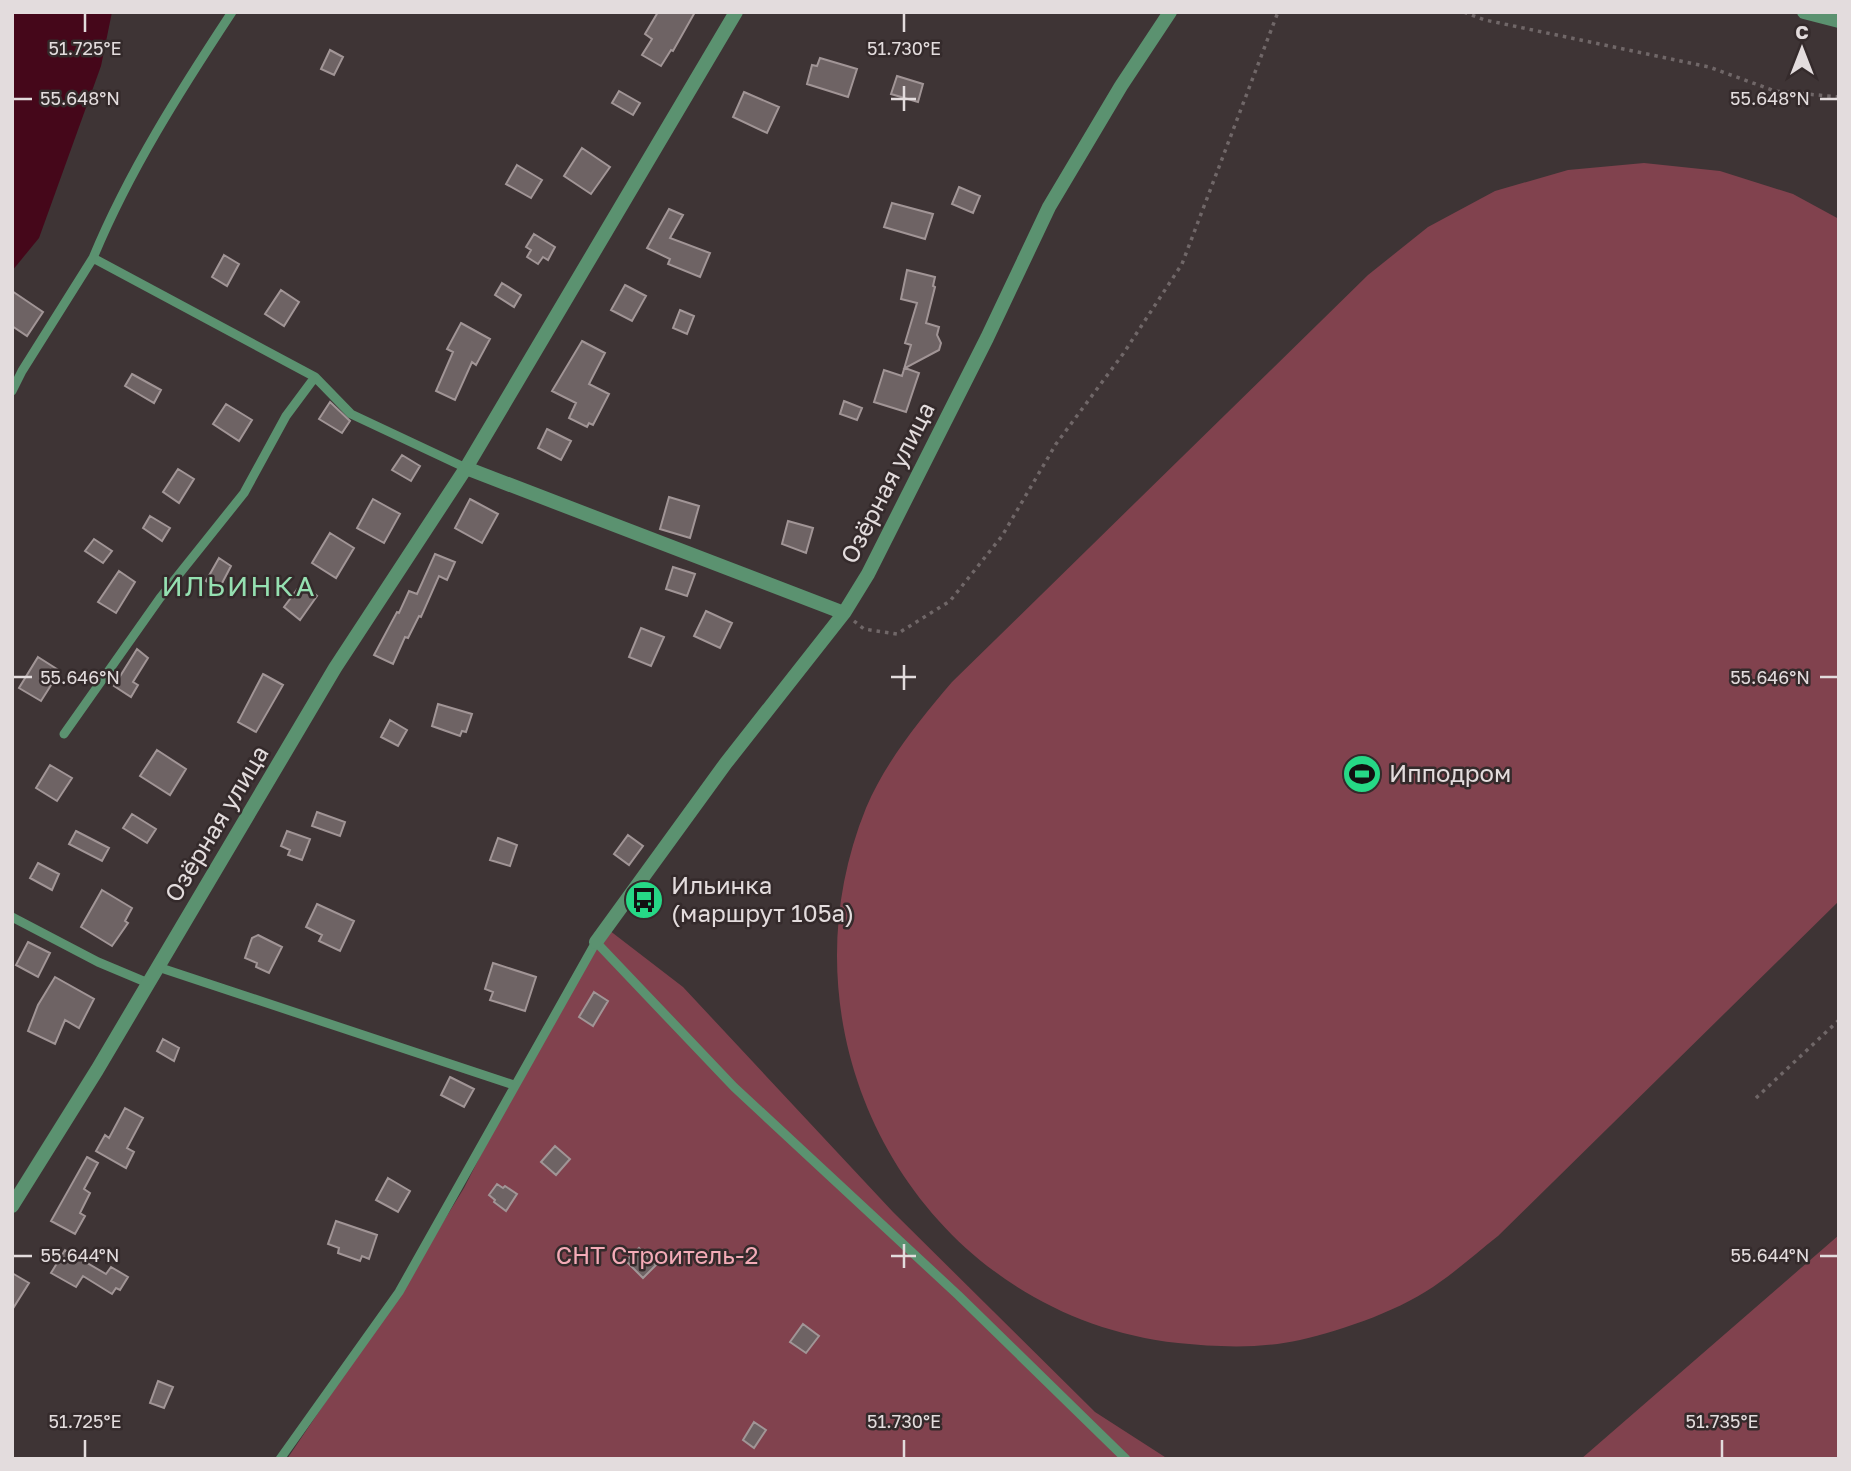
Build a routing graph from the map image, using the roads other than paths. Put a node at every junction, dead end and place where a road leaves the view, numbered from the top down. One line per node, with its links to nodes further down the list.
1 (232, 12): 6 (lane)
2 (736, 12): 9 (street, Озёрная улица)
3 (1170, 12): 10 (street, Озёрная улица)
4 (1804, 12): 5 (street)
5 (1839, 21)
6 (93, 258): 7 (lane); 8 (lane)
7 (315, 377): 9 (lane); 11 (lane)
8 (12, 391)
9 (466, 468): 10 (street); 14 (street, Озёрная улица)
10 (844, 614): 13 (street, Озёрная улица)
11 (64, 734)
12 (12, 918): 15 (lane)
13 (596, 942): 16 (lane); 19 (lane)
14 (158, 967): 15 (street, Озёрная улица); 16 (lane)
15 (148, 983): 17 (street, Озёрная улица)
16 (514, 1086): 18 (lane)
17 (12, 1206)
18 (279, 1459)
19 (1126, 1459)

